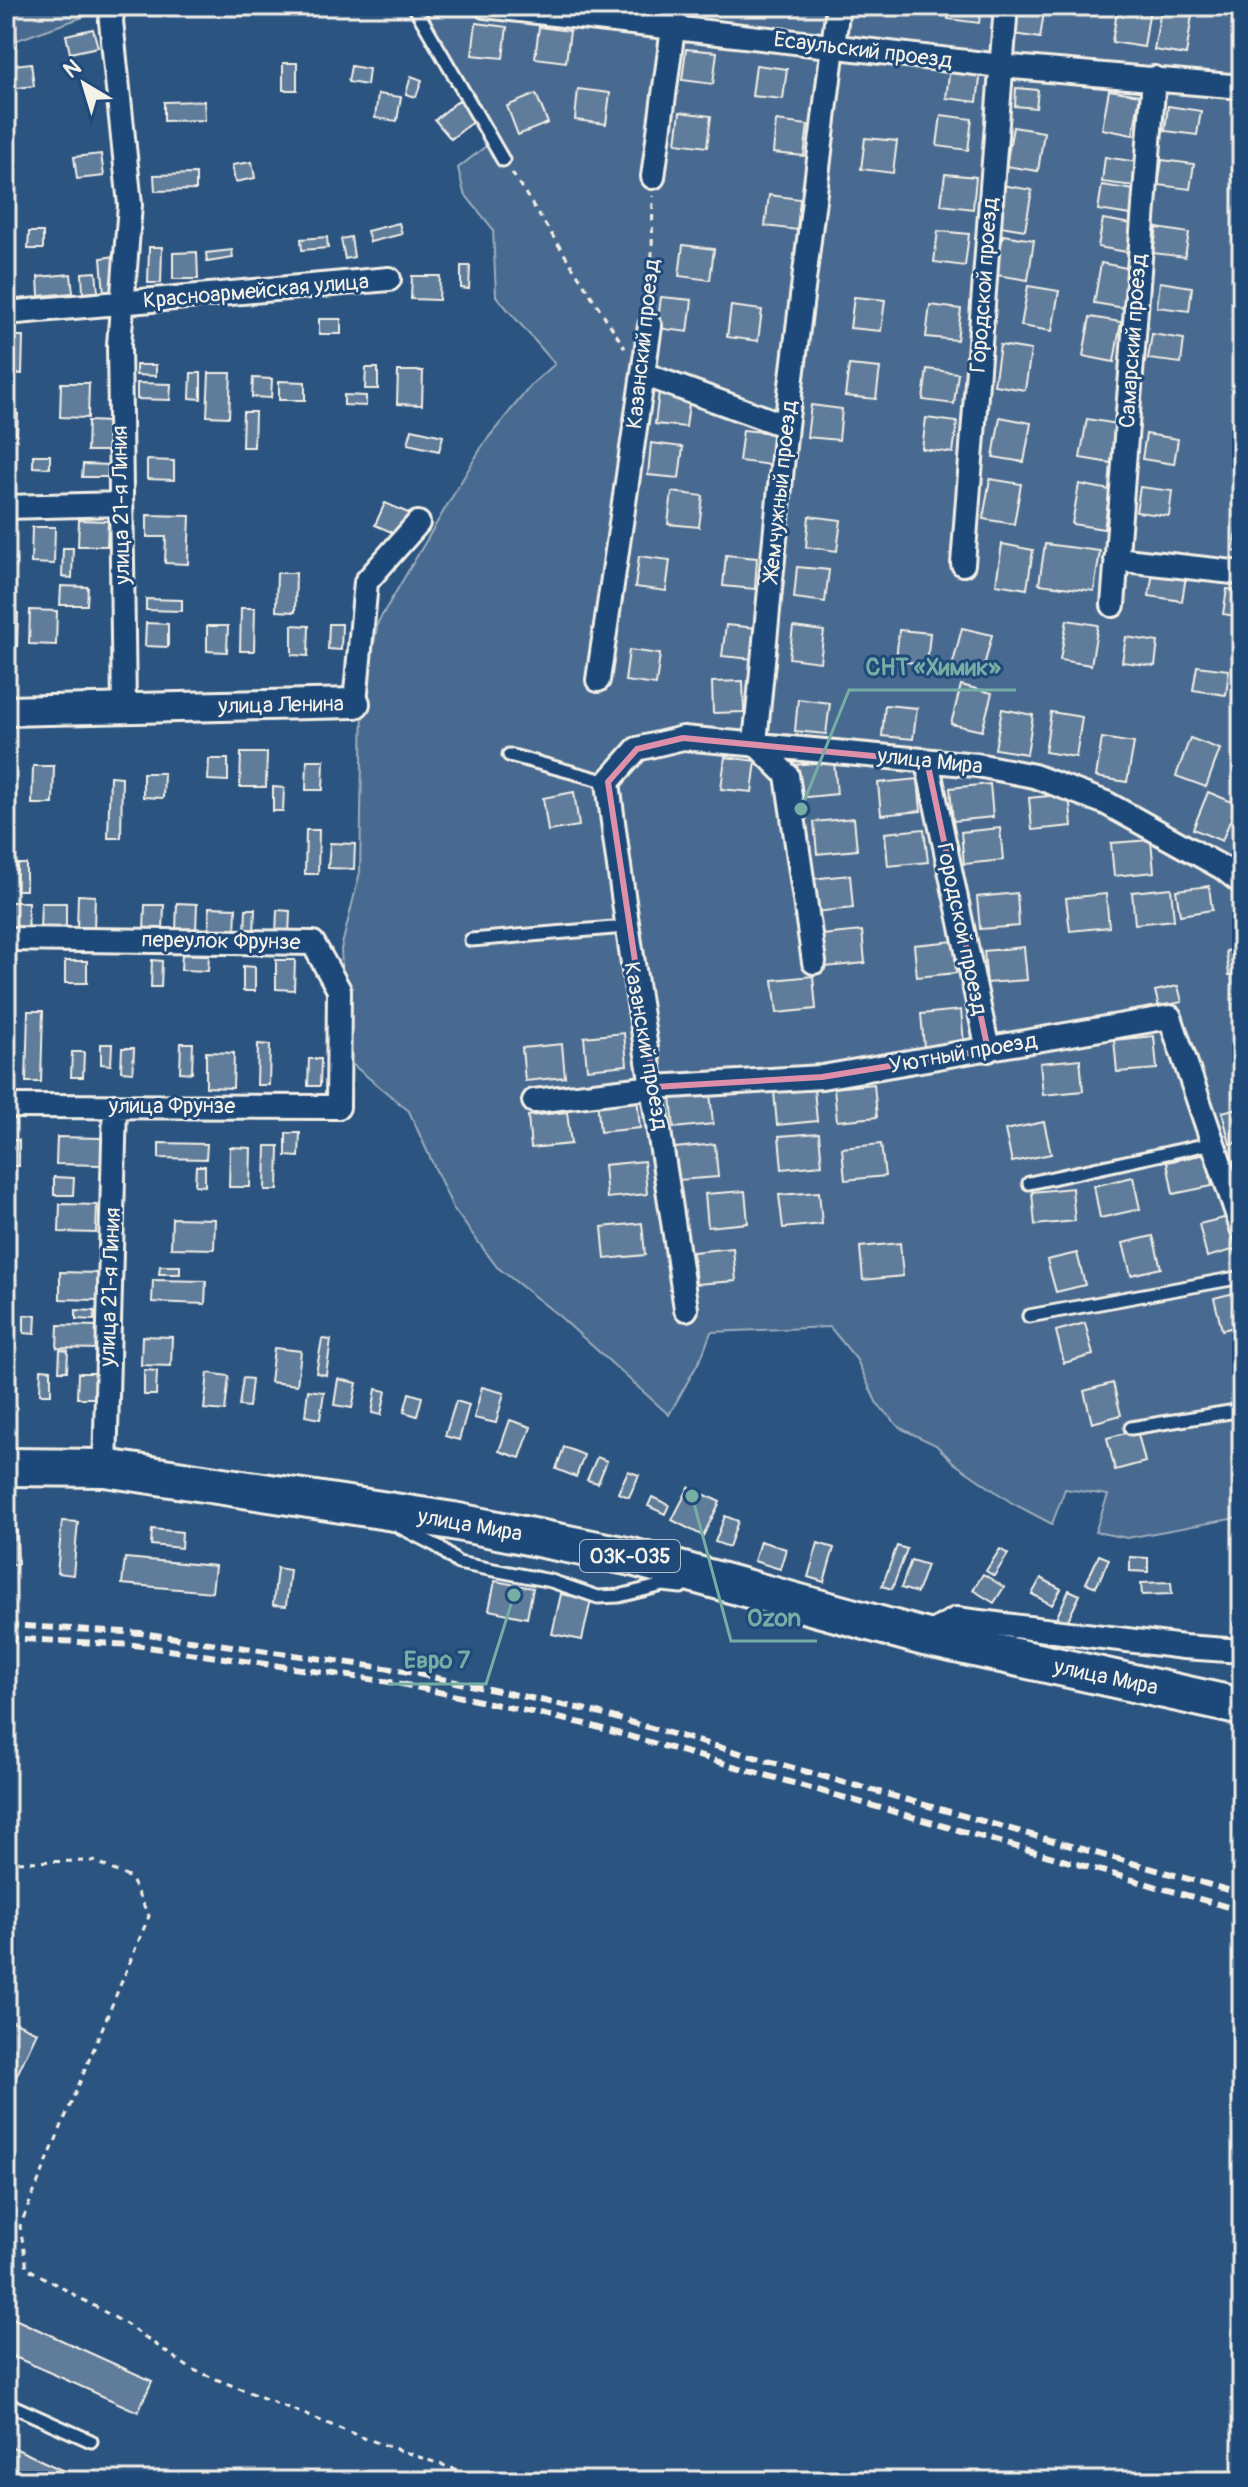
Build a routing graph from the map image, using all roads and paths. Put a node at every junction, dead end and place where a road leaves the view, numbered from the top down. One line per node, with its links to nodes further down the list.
1 (113, 6): 15 (street, Красноармейская улица)
2 (414, 6): 12 (lane)
3 (485, 6): 6 (street, Есаульский проезд)
4 (838, 6): 8 (street, Жемчужный проезд)
5 (1006, 6): 9 (street, Городской проезд)
6 (516, 8): 7 (street, Есаульский проезд)
7 (674, 17): 8 (street, Есаульский проезд); 13 (street)
8 (833, 46): 9 (street, Есаульский проезд); 19 (street, Жемчужный проезд)
9 (1001, 66): 10 (street, Есаульский проезд); 24 (street, Городской проезд)
10 (1154, 78): 11 (street, Есаульский проезд); 23 (street, Самарский проезд)
11 (1242, 87)
12 (503, 160): 18 (path)
13 (653, 177): 17 (path, Казанский проезд)
14 (389, 279): 15 (street, Красноармейская улица)
15 (123, 303): 16 (street, Красноармейская улица); 20 (street, улица 21-я Линия)
16 (6, 313)
17 (650, 326): 18 (street, Казанский проезд)
18 (643, 375): 19 (street); 27 (street, Казанский проезд)
19 (786, 426): 31 (street, Жемчужный проезд)
20 (121, 504): 21 (street); 29 (street, улица 21-я Линия)
21 (6, 507)
22 (418, 523): 28 (street, улица Ленина)
23 (1116, 559): 25 (street); 26 (street, Самарский проезд)
24 (963, 564)
25 (1242, 573)
26 (1113, 605)
27 (598, 680)
28 (355, 703): 29 (street, улица Ленина)
29 (124, 708): 30 (street, улица Ленина)
30 (6, 711)
31 (755, 743): 33 (street, улица Мира); 34 (street, улица Мира); 39 (street)
32 (509, 755): 34 (lane)
33 (927, 761): 35 (street, улица Мира); 40 (street, Городской проезд)
34 (608, 782): 36 (street, Казанский проезд)
35 (1242, 883)
36 (625, 927): 38 (lane); 41 (street, Казанский проезд)
37 (6, 939): 45 (street, переулок Фрунзе)
38 (471, 940)
39 (814, 962)
40 (988, 1050): 41 (street, Уютный проезд); 46 (street, Уютный проезд)
41 (654, 1087): 42 (street, Уютный проезд); 50 (street, Казанский проезд)
42 (534, 1101)
43 (6, 1106): 44 (street, улица Фрунзе)
44 (115, 1106): 45 (street, улица Фрунзе); 55 (street, улица 21-я Линия)
45 (338, 1107)
46 (1213, 1143): 47 (lane); 48 (street, Уютный проезд)
47 (1029, 1183)
48 (1242, 1228)
49 (1242, 1277): 51 (lane)
50 (686, 1309)
51 (1029, 1316)
52 (1242, 1410): 53 (lane)
53 (1131, 1428)
54 (6, 1467): 55 (main road, улица Мира / 03К-035)
55 (105, 1468): 56 (main road, улица Мира / 03К-035)
56 (924, 1637): 57 (street, улица Мира); 58 (main road, улица Мира / 03К-035)
57 (1242, 1651)
58 (1242, 1707)
59 (6, 1862): 62 (path)
60 (6, 2403): 61 (lane)
61 (91, 2441)
62 (489, 2481)

